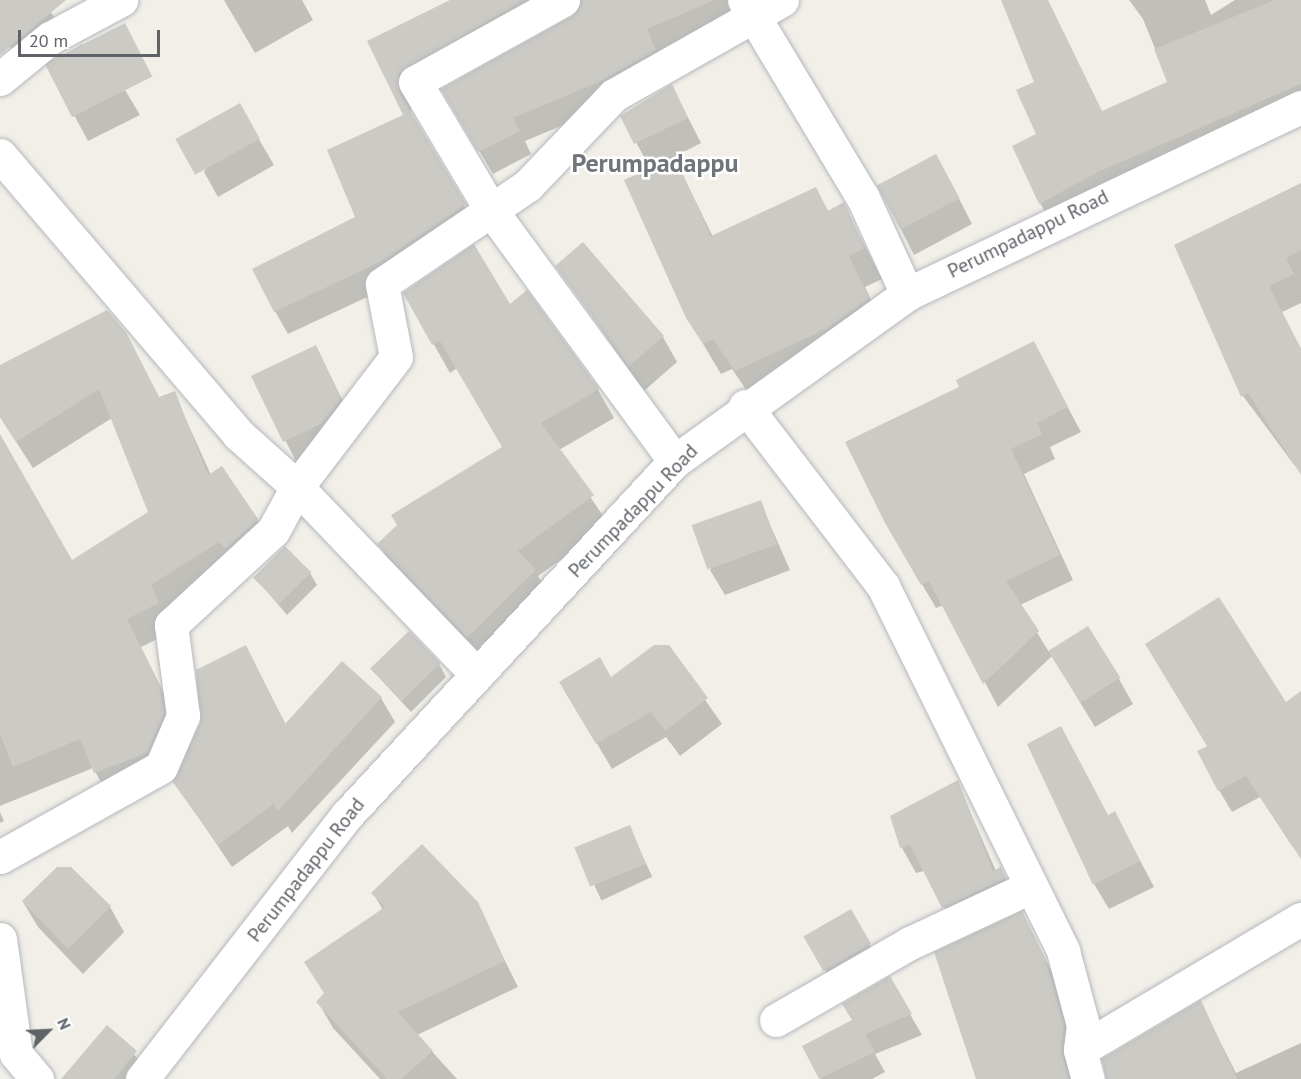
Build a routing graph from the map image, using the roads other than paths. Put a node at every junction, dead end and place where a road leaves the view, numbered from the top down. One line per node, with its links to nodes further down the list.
1 (121, 0): 5 (street)
2 (563, 0): 8 (street)
3 (782, 0): 4 (street)
4 (748, 8): 8 (street); 9 (street)
5 (0, 79)
6 (1301, 106): 9 (street, Perumpadappu Road)
7 (0, 155): 12 (street)
8 (491, 210): 11 (street); 12 (street)
9 (907, 294): 10 (street, Perumpadappu Road)
10 (745, 406): 11 (street, Perumpadappu Road); 15 (street)
11 (675, 461): 13 (street, Perumpadappu Road)
12 (297, 487): 13 (street); 14 (street)
13 (477, 675): 21 (street, Perumpadappu Road)
14 (0, 857)
15 (1030, 887): 18 (street); 19 (street)
16 (1301, 919): 19 (street)
17 (0, 939): 20 (street)
18 (776, 1020)
19 (1084, 1065)
20 (38, 1079)
21 (142, 1079)

